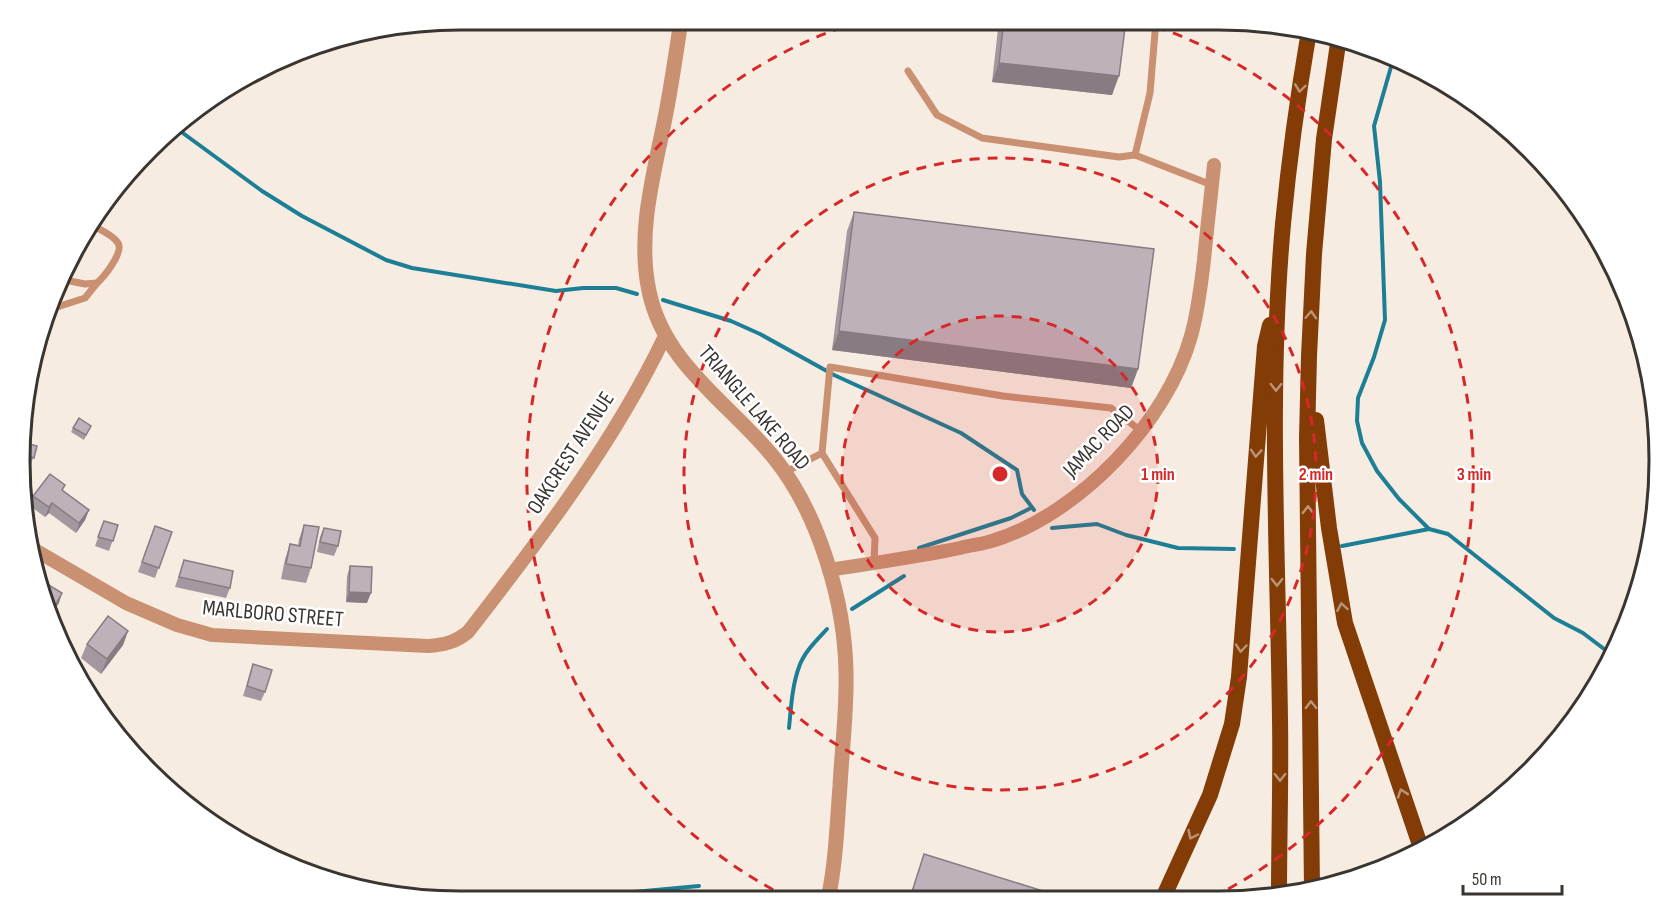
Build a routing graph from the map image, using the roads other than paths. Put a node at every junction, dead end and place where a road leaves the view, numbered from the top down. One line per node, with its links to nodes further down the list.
1 (680, 30): 14 (street, TRIANGLE LAKE ROAD)
2 (1155, 30): 6 (lane)
3 (1308, 39): 12 (highway, one-way to 12)
4 (1337, 47): 15 (highway, one-way to 4)
5 (908, 71): 6 (lane)
6 (1135, 155): 8 (lane)
7 (1215, 165): 8 (street, JAMAC ROAD)
8 (1212, 185): 16 (street, JAMAC ROAD)
9 (98, 229): 11 (lane)
10 (69, 281): 11 (lane)
11 (97, 284): 13 (lane)
12 (1279, 292): 25 (highway, one-way to 25); 27 (highway, one-way to 27)
13 (59, 306)
14 (665, 336): 18 (street, TRIANGLE LAKE ROAD); 22 (street, OAKCREST AVENUE)
15 (1309, 356): 23 (highway, one-way to 15); 24 (highway, one-way to 15)
16 (1141, 431): 17 (lane); 20 (street, JAMAC ROAD)
17 (822, 453): 18 (lane); 20 (lane)
18 (784, 473): 21 (street, TRIANGLE LAKE ROAD)
19 (40, 554): 22 (street, MARLBORO STREET)
20 (874, 563): 21 (street, JAMAC ROAD)
21 (829, 570): 26 (street, TRIANGLE LAKE ROAD)
22 (502, 588)
23 (1419, 842)
24 (1312, 881)
25 (1279, 886)
26 (829, 891)
27 (1166, 891)

